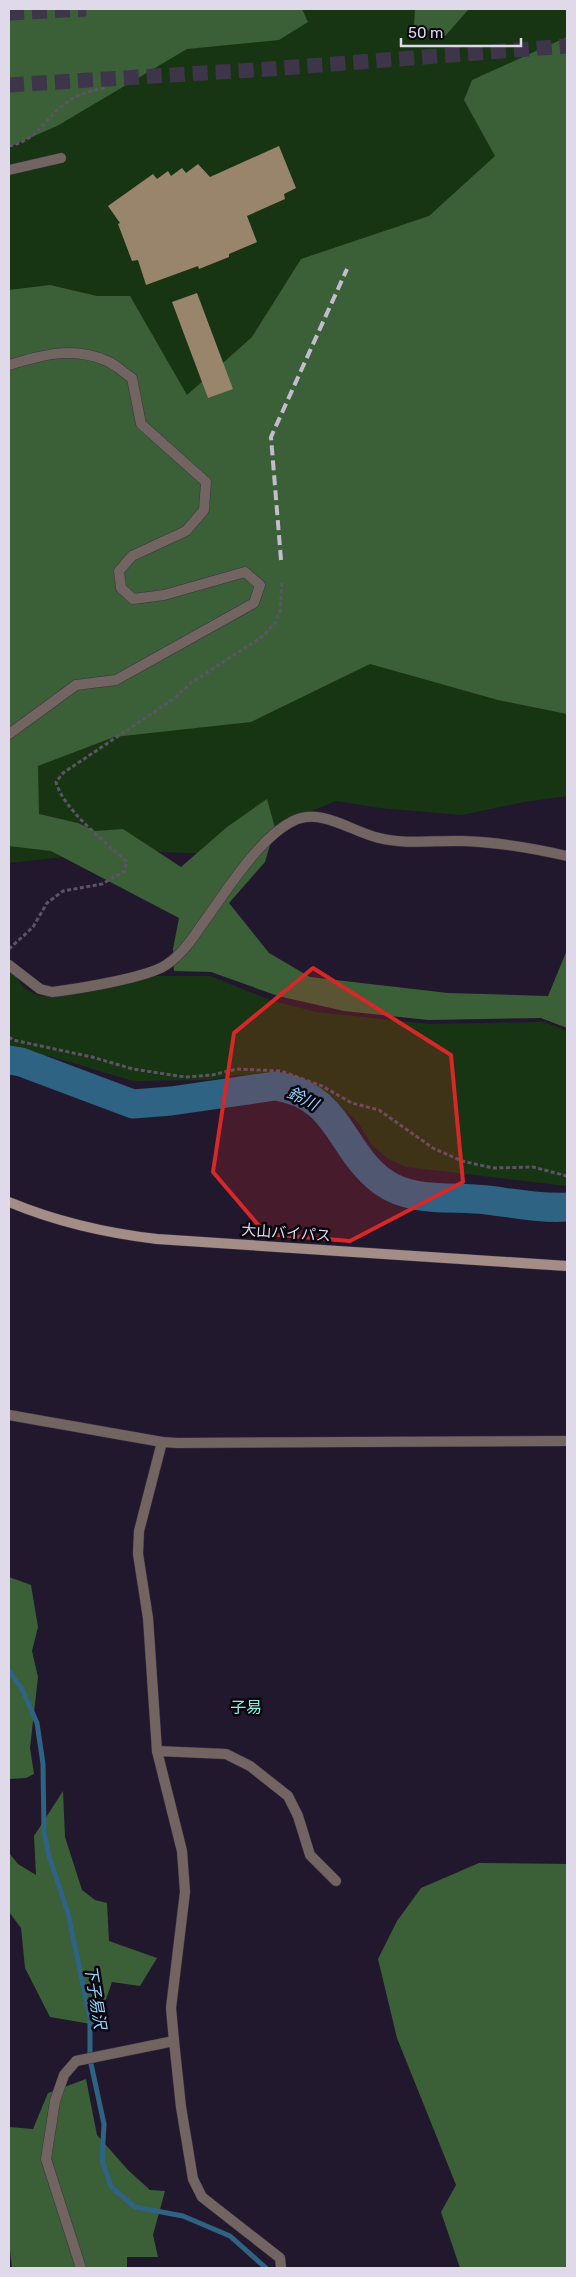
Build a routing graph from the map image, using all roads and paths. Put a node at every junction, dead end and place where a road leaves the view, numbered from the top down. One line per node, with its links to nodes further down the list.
1 (105, 88): 2 (path)
2 (9, 146)
3 (61, 158): 4 (street)
4 (9, 170)
5 (9, 366): 7 (street)
6 (282, 583): 9 (path)
7 (9, 734)
8 (567, 856): 10 (street)
9 (9, 949)
10 (9, 964)
11 (9, 1038): 12 (path)
12 (567, 1176)
13 (9, 1202): 14 (main road, 大山バイパス)
14 (567, 1266)
15 (9, 1416): 16 (street)
16 (162, 1442): 17 (street); 18 (street)
17 (567, 1442)
18 (158, 1751): 19 (street); 20 (street)
19 (336, 1881)
20 (174, 2041): 21 (street); 22 (street)
21 (81, 2268)
22 (281, 2268)

